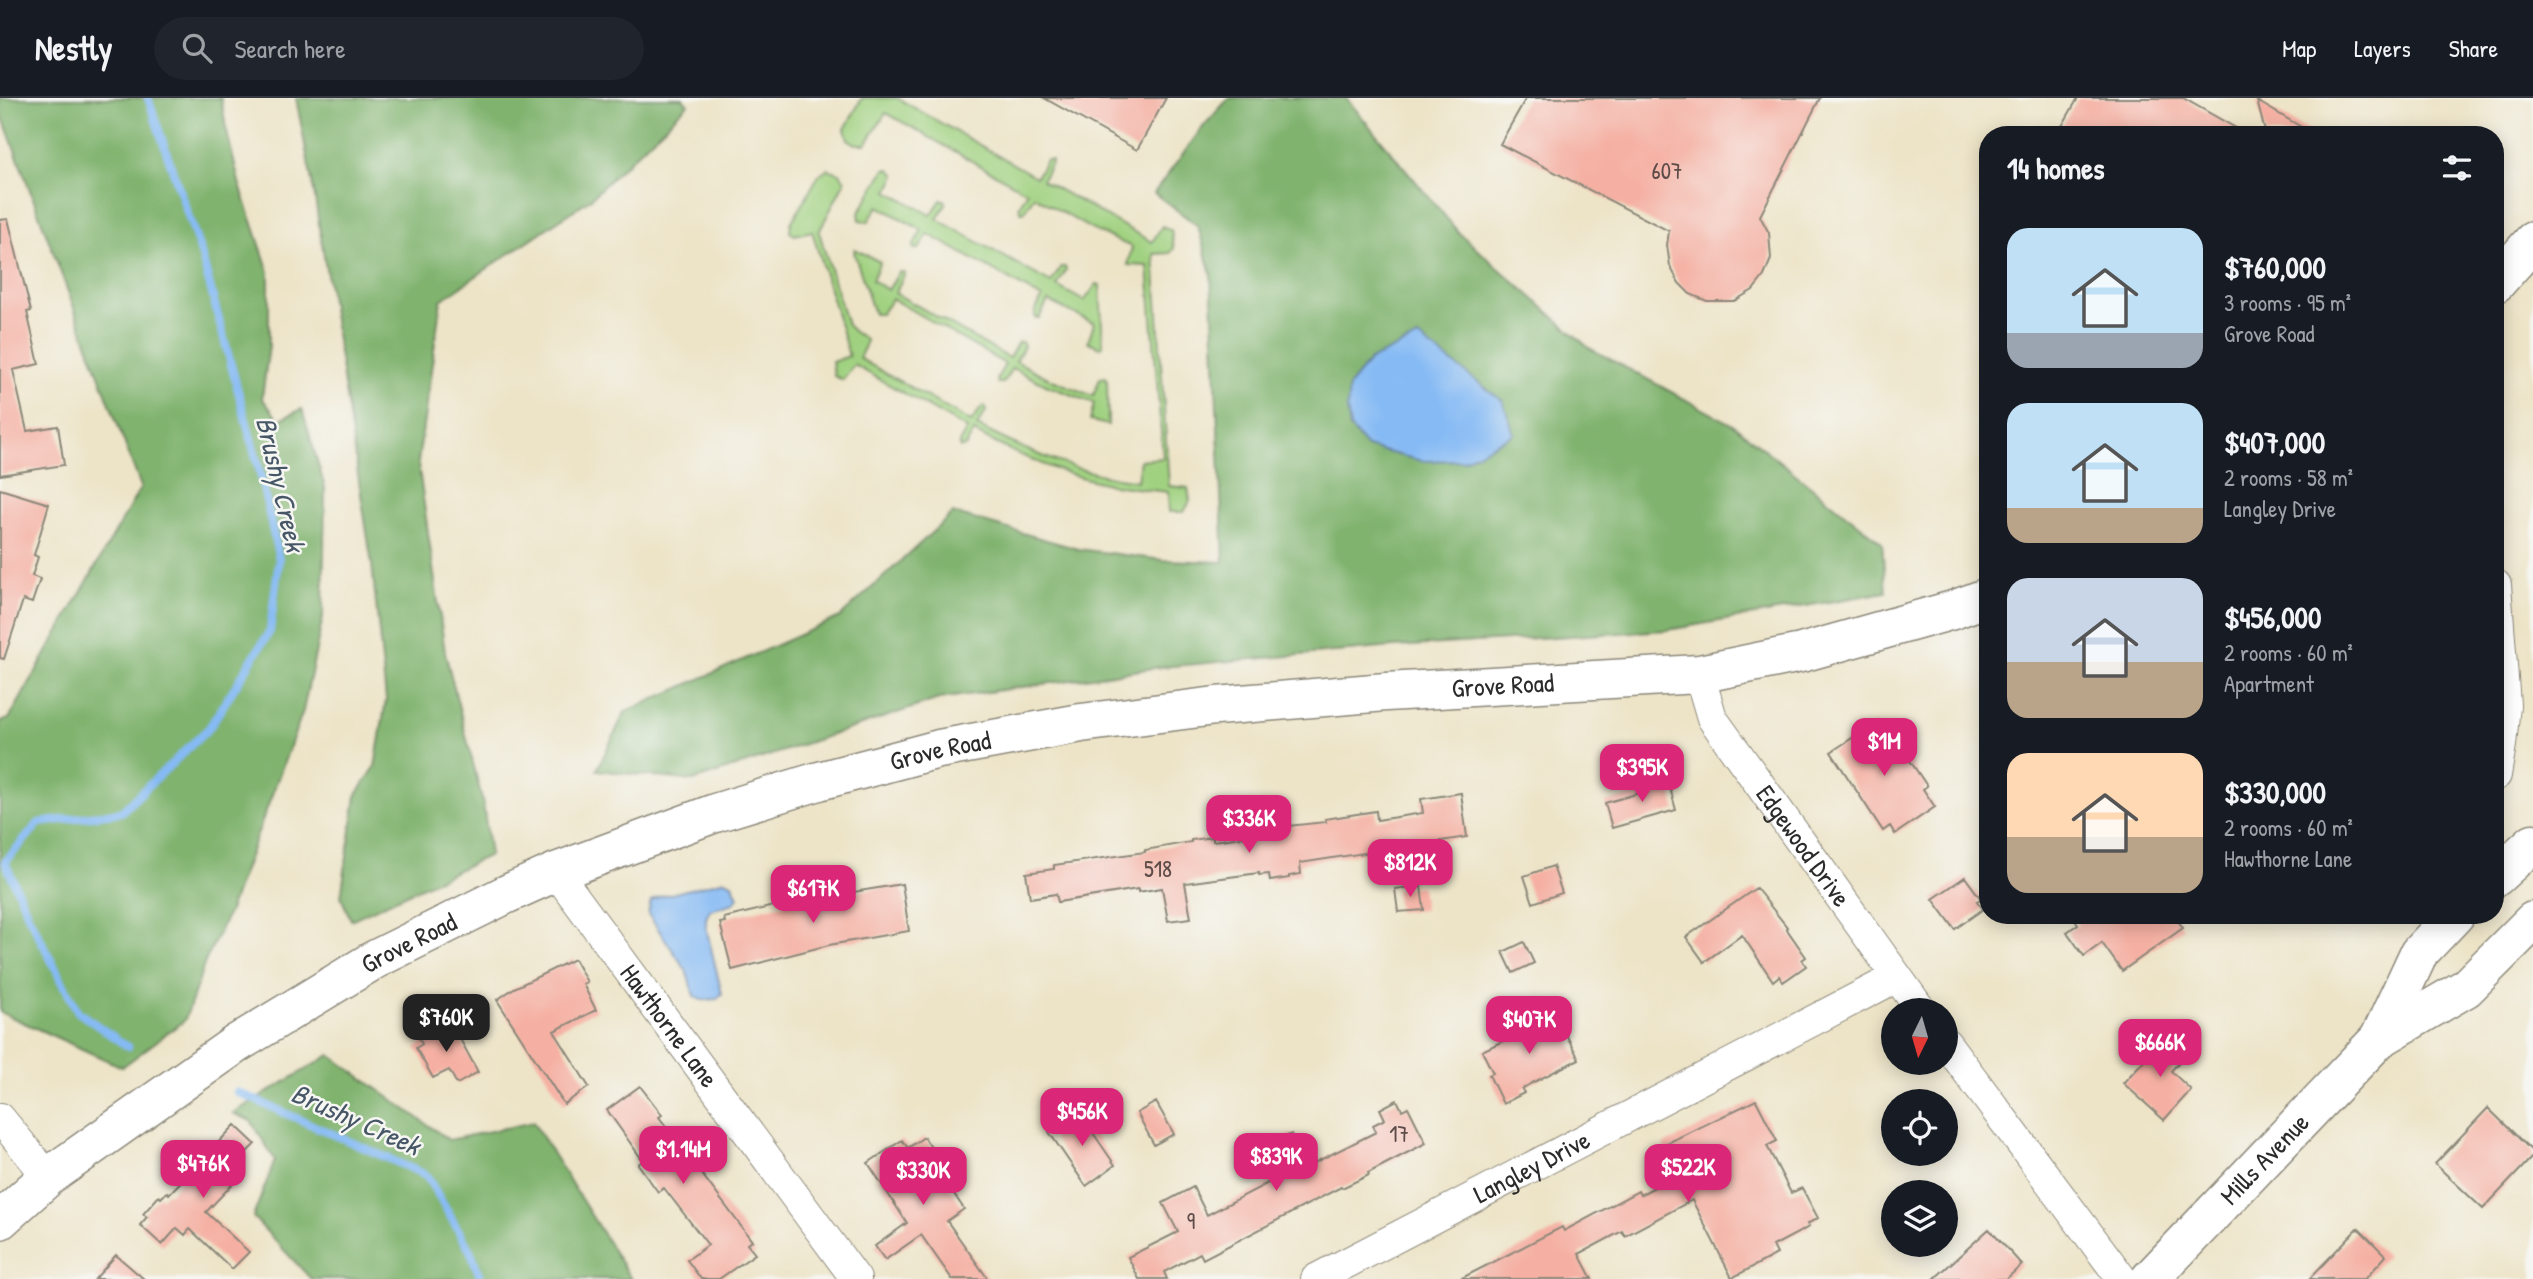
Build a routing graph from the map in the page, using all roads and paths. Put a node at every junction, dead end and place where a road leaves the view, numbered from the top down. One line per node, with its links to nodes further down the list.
1 (2533, 241): 2 (main road)
2 (2504, 274)
3 (1979, 600): 4 (main road, Grove Road)
4 (1699, 674): 9 (main road, Grove Road); 12 (street, Edgewood Drive)
5 (2504, 692): 6 (street)
6 (2504, 715)
7 (2533, 843): 8 (main road)
8 (2504, 870)
9 (556, 872): 17 (main road, Grove Road); 19 (street, Hawthorne Lane)
10 (2533, 921): 14 (main road, Mills Avenue)
11 (2446, 924): 14 (main road, Mills Avenue)
12 (1897, 977): 13 (street, Edgewood Drive); 20 (street, Langley Drive)
13 (1912, 998)
14 (2379, 1040): 22 (main road, Mills Avenue)
15 (1958, 1059): 21 (street)
16 (0, 1118): 17 (street)
17 (48, 1177): 18 (main road, Grove Road)
18 (0, 1220)
19 (856, 1279)
20 (1316, 1279)
21 (2122, 1279)
22 (2150, 1279)

